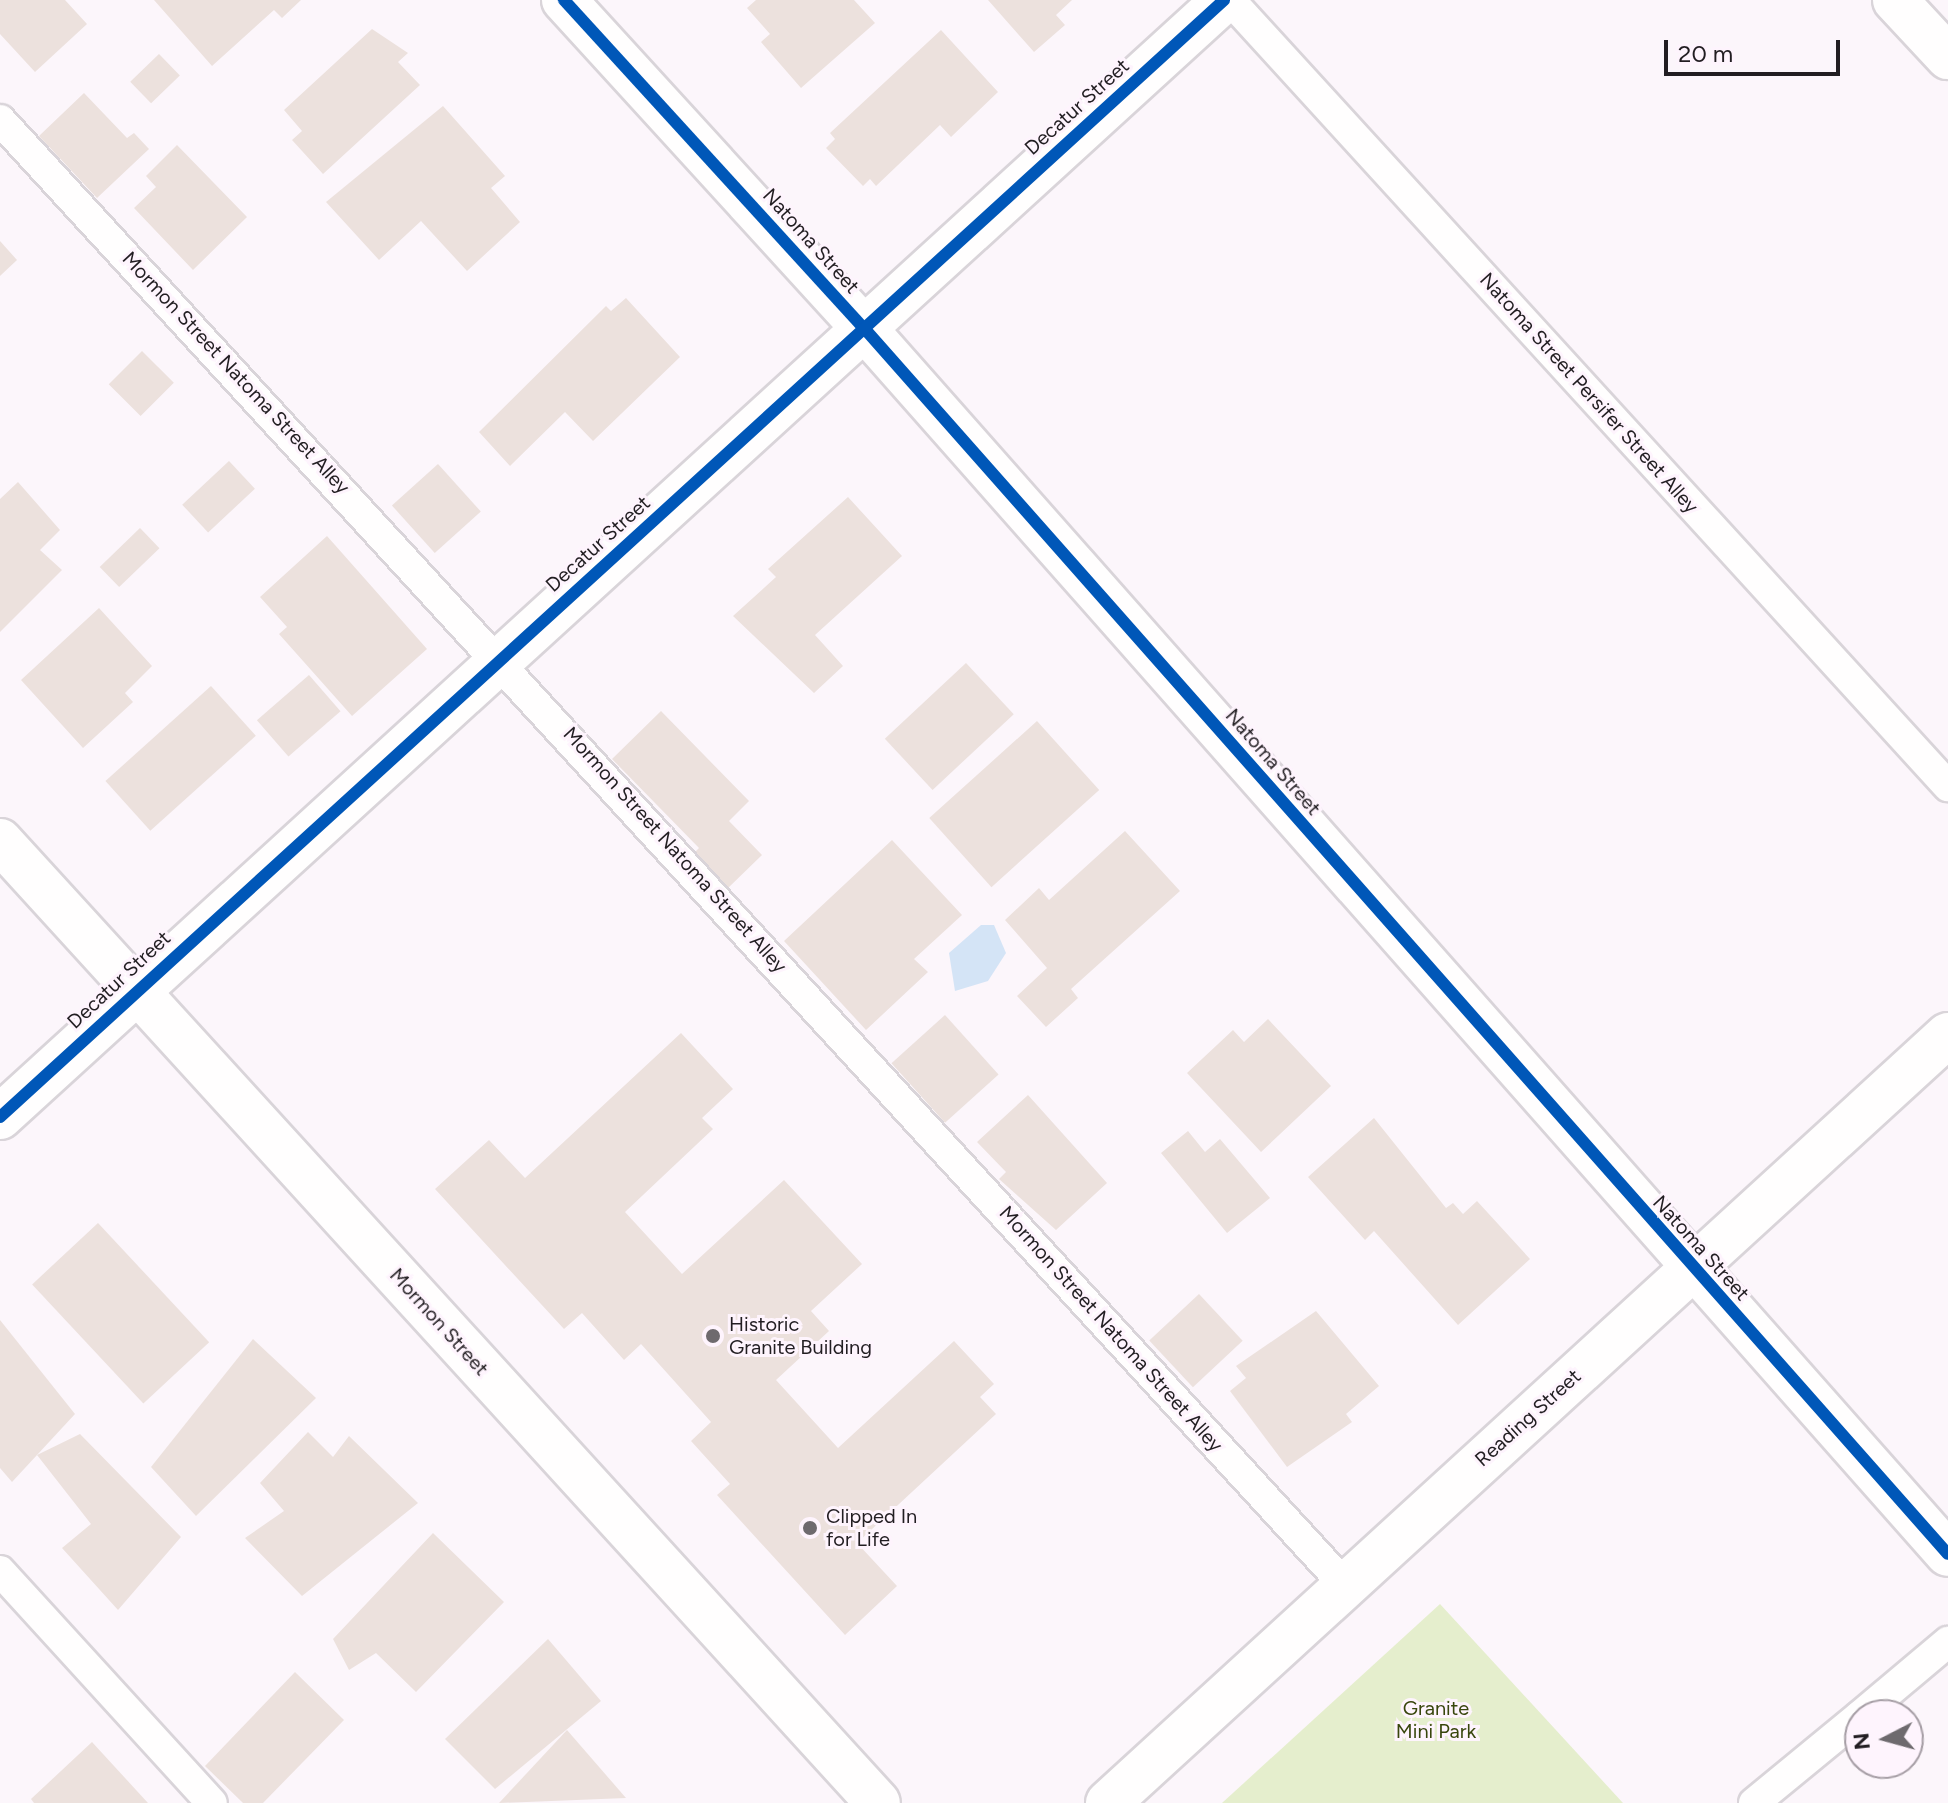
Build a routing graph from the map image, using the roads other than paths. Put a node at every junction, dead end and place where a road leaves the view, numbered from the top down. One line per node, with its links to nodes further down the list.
1 (564, 0): 6 (street, Natoma Street)
2 (1227, 0): 6 (street, Decatur Street); 8 (lane, Natoma Street Persifer Street Alley)
3 (1895, 0): 4 (street)
4 (1948, 57)
5 (0, 120): 7 (lane, Mormon Street Natoma Street Alley)
6 (864, 328): 7 (street, Decatur Street); 13 (street, Natoma Street)
7 (501, 660): 10 (street, Decatur Street); 16 (lane, Mormon Street Natoma Street Alley)
8 (1948, 786)
9 (0, 841): 10 (street, Mormon Street)
10 (137, 992): 12 (street, Decatur Street); 21 (street, Mormon Street)
11 (1948, 1035): 13 (street, Reading Street)
12 (0, 1117)
13 (1692, 1268): 14 (street, Natoma Street); 16 (street, Reading Street)
14 (1948, 1554)
15 (0, 1571): 20 (lane)
16 (1345, 1585): 22 (street, Reading Street)
17 (1948, 1642): 18 (lane)
18 (1879, 1699)
19 (1844, 1728): 23 (lane)
20 (212, 1803)
21 (878, 1803)
22 (1108, 1803)
23 (1754, 1803)

